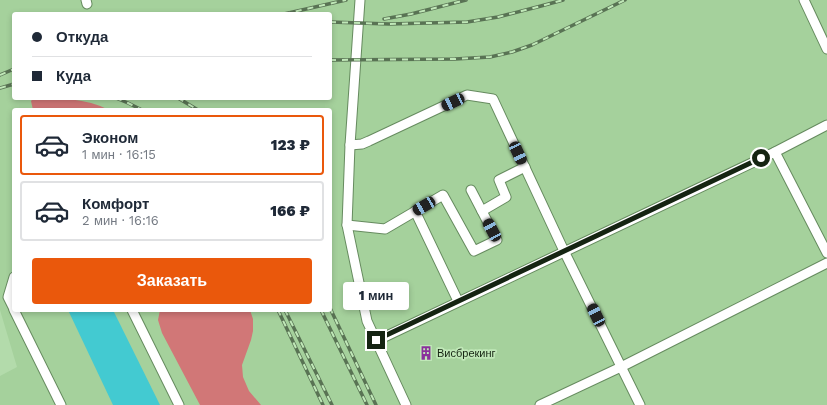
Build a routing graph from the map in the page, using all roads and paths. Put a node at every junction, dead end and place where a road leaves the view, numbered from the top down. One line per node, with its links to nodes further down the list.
1 (360, 0): 5 (lane)
2 (804, 0): 3 (lane)
3 (827, 49)
4 (827, 126): 6 (lane)
5 (350, 145): 7 (lane); 11 (lane)
6 (775, 152): 12 (lane); 13 (lane)
7 (525, 166): 10 (lane); 12 (lane)
8 (471, 190): 10 (lane)
9 (415, 211): 10 (lane); 11 (lane); 16 (lane)
10 (482, 211)
11 (347, 225): 20 (lane)
12 (564, 251): 16 (lane); 21 (lane)
13 (827, 253)
14 (827, 263): 21 (lane)
15 (12, 284): 17 (lane)
16 (458, 302): 20 (lane)
17 (12, 306)
18 (15, 312): 22 (lane)
19 (133, 312): 23 (lane)
20 (376, 340): 24 (lane)
21 (621, 367): 25 (lane); 26 (lane)
22 (61, 405)
23 (179, 405)
24 (406, 405)
25 (540, 405)
26 (640, 405)

